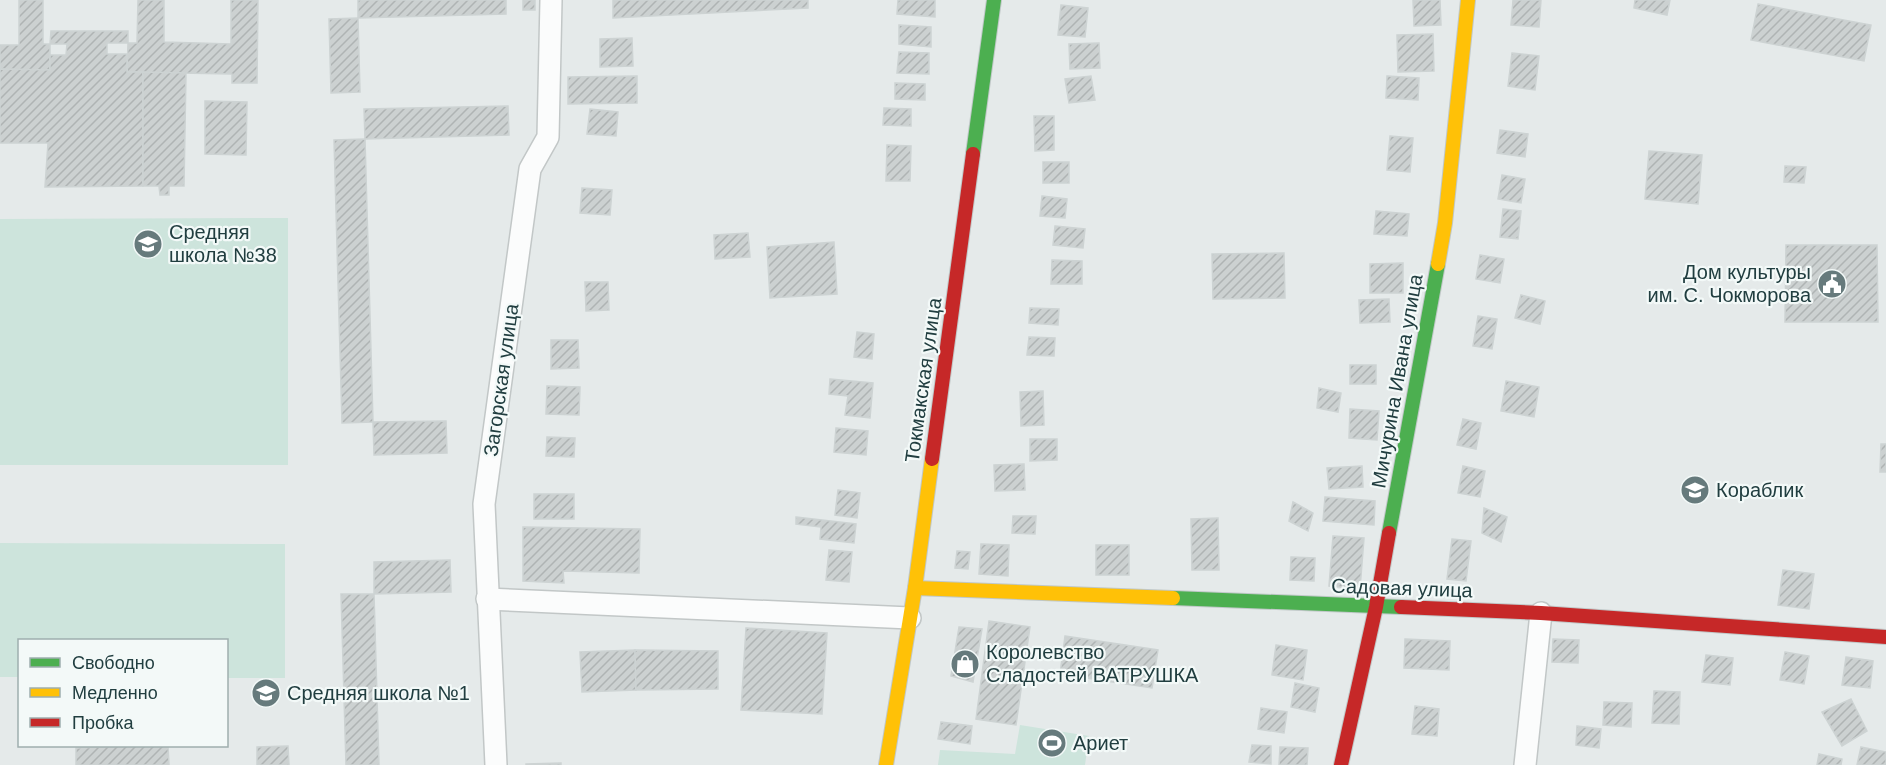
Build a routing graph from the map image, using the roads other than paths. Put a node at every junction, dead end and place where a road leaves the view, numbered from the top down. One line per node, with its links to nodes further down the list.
1 (551, 0): 5 (street, Загорская улица)
2 (994, 0): 4 (street, Токмакская улица)
3 (1468, 0): 6 (street, Мичурина Ивана улица)
4 (915, 588): 6 (street, Садовая улица); 8 (street, Токмакская улица)
5 (487, 599): 8 (street); 10 (street, Загорская улица)
6 (1376, 607): 7 (street, Садовая улица); 12 (street, Мичурина Ивана улица)
7 (1541, 613): 9 (street, Садовая улица); 13 (street)
8 (910, 618): 11 (street, Токмакская улица)
9 (1886, 637)
10 (496, 765)
11 (886, 765)
12 (1341, 765)
13 (1525, 765)

